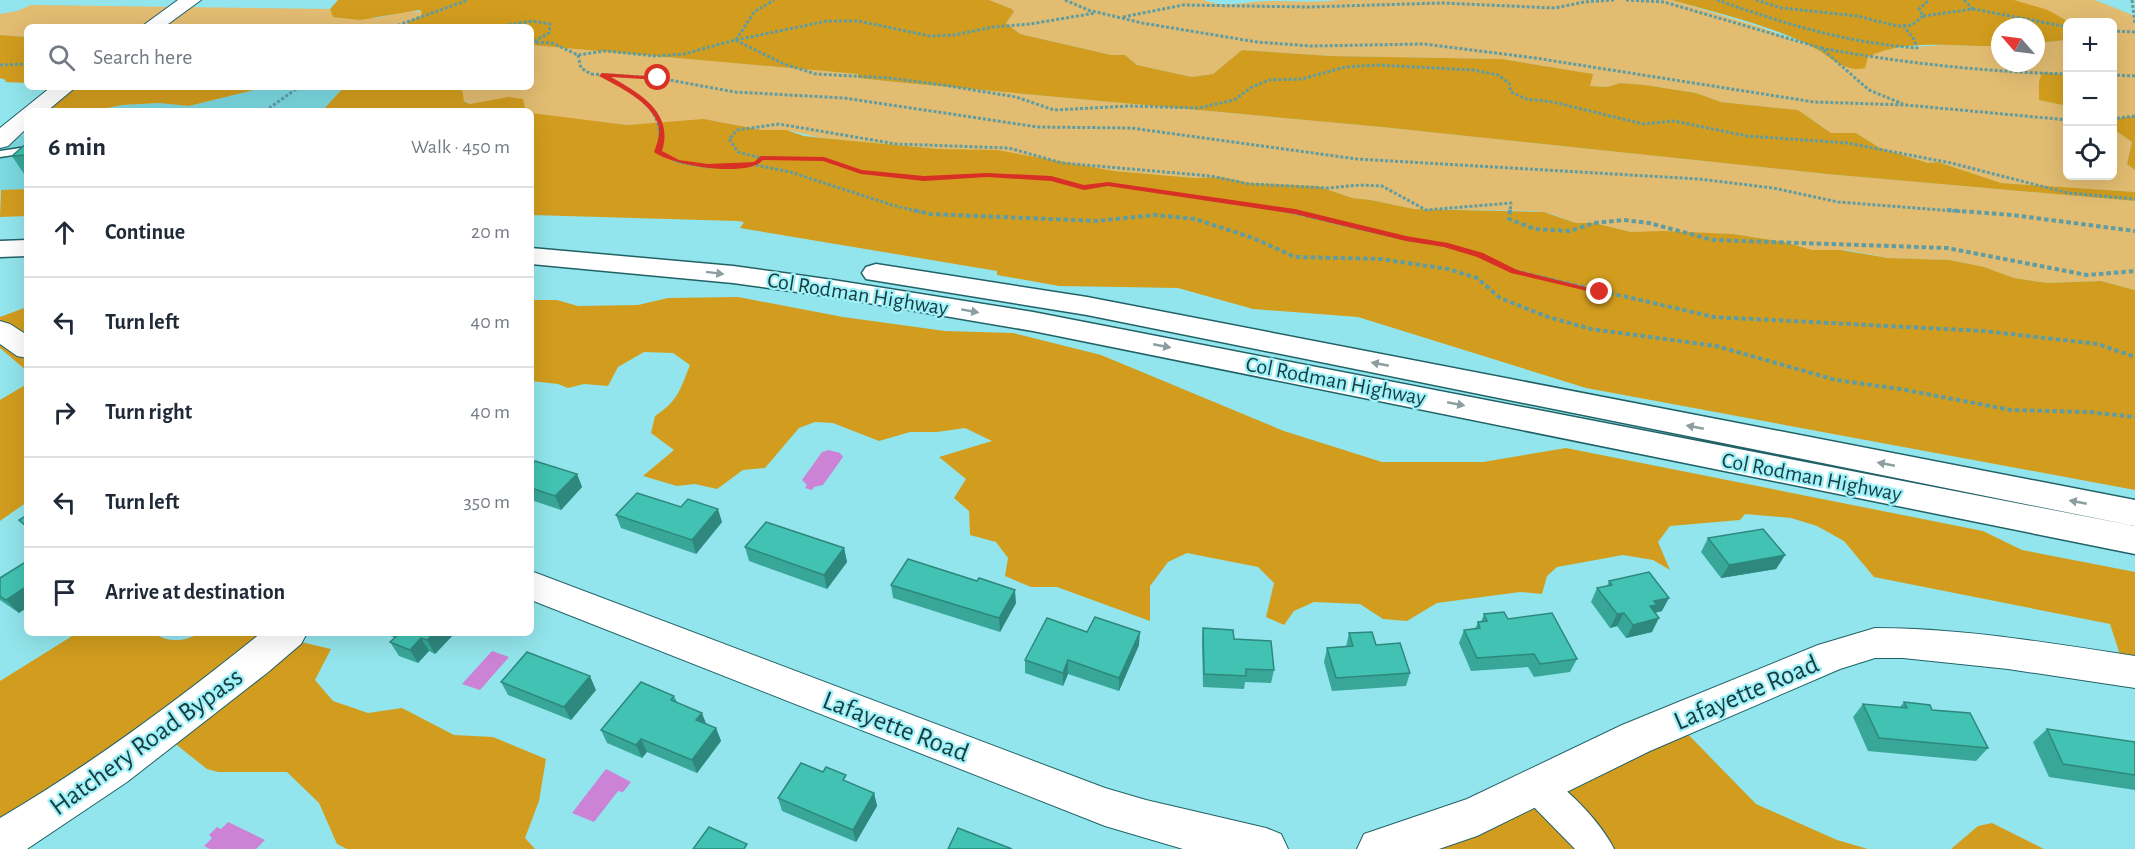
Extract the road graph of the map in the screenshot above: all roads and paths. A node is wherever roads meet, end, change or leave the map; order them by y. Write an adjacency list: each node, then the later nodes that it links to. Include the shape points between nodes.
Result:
1 (191, 0): 19 (street)
2 (468, 0): 20 (path)
3 (774, 0): 27 (path, via 754,12)
4 (1065, 0): 16 (path)
5 (1168, 0): 14 (path)
6 (1614, 0): 14 (path, via 1555,8 1442,3)
7 (1626, 0): 13 (path)
8 (1717, 0): 24 (path, via 1835,37 1917,48)
9 (1756, 0): 24 (path, via 1777,8 1859,16)
10 (1925, 0): 17 (path, via 1919,9)
11 (1964, 0): 15 (path)
12 (2132, 0): 22 (path)
13 (1664, 1): 30 (path)
14 (1163, 7): 18 (path)
15 (1973, 9): 17 (path); 23 (path)
16 (1098, 12): 18 (path); 27 (path, via 930,36 858,21 827,21)
17 (1923, 16): 24 (path, via 1918,23)
18 (1119, 18): 40 (path, via 1276,44 1455,47 1814,102)
19 (155, 24)
20 (401, 24)
21 (514, 24): 28 (path, via 550,24 549,33)
22 (2135, 24)
23 (2063, 26)
24 (1904, 27)
25 (2117, 31): 26 (path)
26 (2135, 32)
27 (735, 40): 31 (path, via 684,54 656,56 604,51); 52 (path, via 784,64 816,74 943,85 1016,97 1054,110 1205,107 1233,100 1269,80 1302,79 1345,67 1377,64 1473,70 1498,75 1509,82 1511,92 1526,99 1617,119 1643,124 1674,121 1747,136 1847,143 1928,158 2068,193)
28 (534, 41)
29 (534, 42): 31 (path, via 552,43)
30 (1821, 48): 34 (path, via 1862,56); 40 (path, via 1869,90)
31 (578, 55): 35 (path, via 581,68)
32 (24, 64): 33 (path)
33 (0, 65)
34 (2063, 74)
35 (602, 75): 51 (path, via 652,110 662,125 658,152 678,162 708,167); 53 (path, via 658,78 735,92 844,98 1038,127 1131,128 1357,159 1699,180 1773,188 1838,202 2012,214)
36 (2117, 75): 37 (path)
37 (2135, 76)
38 (61, 90): 41 (street)
39 (295, 90): 42 (path)
40 (1906, 105): 46 (path)
41 (37, 108)
42 (269, 108)
43 (2135, 116): 44 (path)
44 (2117, 118)
45 (24, 119): 47 (street)
46 (2063, 120)
47 (0, 141)
48 (24, 150): 49 (lane)
49 (0, 154)
50 (761, 158): 51 (path); 58 (path, via 738,152 729,138 737,130 779,124 896,144 1009,148 1062,163 1211,176 1249,184 1382,186 1426,210 1511,203 1509,219 1535,229 1570,231 1624,220 1713,240 1947,248 2087,275); 61 (path, via 824,159 861,172 924,179 987,175 1051,178 1084,188 1108,184 1181,194 1295,212 1406,239 1445,244 1514,272 1714,317 1984,331 2098,344)
51 (756, 165): 62 (path, via 930,214 1085,220 1154,215 1195,219 1295,257 1381,259 1448,269 1477,278 1500,298 1591,329 1716,346 1836,380 2011,410)
52 (2135, 199)
53 (2135, 231)
54 (7, 235): 56 (highway)
55 (534, 237): 63 (highway, Col Rodman Highway, one-way to 55, via 1087,306 742,254)
56 (24, 246)
57 (534, 256): 64 (highway, Col Rodman Highway, one-way to 64, via 782,281 1077,329)
58 (2135, 271)
59 (0, 330): 60 (street)
60 (24, 347)
61 (2135, 357)
62 (2135, 417)
63 (2135, 513)
64 (2135, 540)
65 (534, 586): 70 (street, Lafayette Road, via 1106,807)
66 (284, 636): 69 (street, Hatchery Road Bypass, via 116,769)
67 (2135, 672): 68 (street, Lafayette Road, via 2008,653 1875,643 1831,656 1636,738)
68 (1537, 787): 71 (street, Lafayette Road, via 1477,816); 72 (street)
69 (0, 842)
70 (1266, 849)
71 (1379, 849)
72 (1596, 849)

